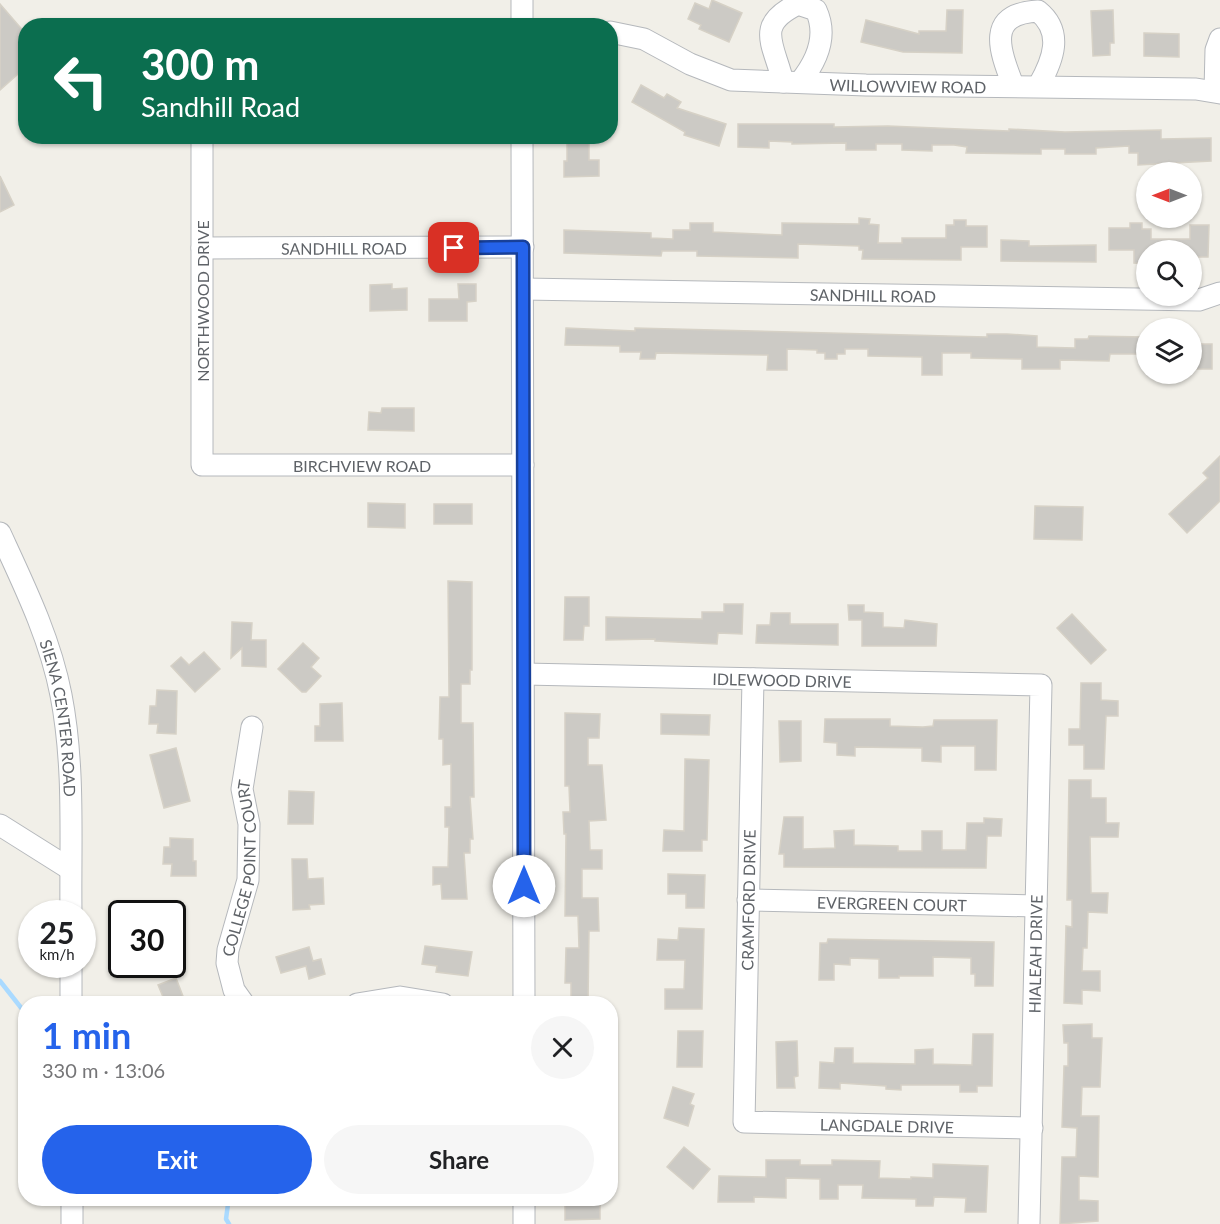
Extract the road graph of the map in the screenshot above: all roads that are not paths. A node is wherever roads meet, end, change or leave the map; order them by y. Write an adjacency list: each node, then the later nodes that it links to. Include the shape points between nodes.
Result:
1 (522, 0): 2 (street)
2 (522, 18)
3 (618, 34): 5 (street, WILLOWVIEW ROAD, via 644,39 690,64 731,80)
4 (1220, 39): 7 (street, WILLOWVIEW ROAD, via 1216,50)
5 (1013, 85): 6 (street, WILLOWVIEW ROAD); 6 (street, via 999,41 1003,26 1010,16 1038,11 1050,20 1054,34 1048,68)
6 (1039, 85): 7 (street, WILLOWVIEW ROAD)
7 (1217, 92)
8 (201, 144): 11 (street, NORTHWOOD DRIVE)
9 (522, 144): 10 (street)
10 (523, 247): 11 (street, SANDHILL ROAD); 12 (street)
11 (202, 248): 14 (street, NORTHWOOD DRIVE)
12 (523, 289): 13 (street, SANDHILL ROAD, via 1199,300); 15 (street)
13 (1220, 293)
14 (202, 465): 15 (street, BIRCHVIEW ROAD)
15 (523, 465): 17 (street)
16 (0, 533): 22 (street, SIENA CENTER ROAD, via 35,608 61,694 71,776)
17 (524, 674): 18 (street, IDLEWOOD DRIVE); 29 (street)
18 (753, 678): 19 (street, IDLEWOOD DRIVE); 24 (street, CRAMFORD DRIVE)
19 (1041, 684): 25 (street, HIALEAH DRIVE)
20 (252, 727): 28 (street, COLLEGE POINT COURT, via 242,789 249,824 248,880 226,963)
21 (0, 825): 22 (street)
22 (70, 869): 23 (street, SIENA CENTER ROAD)
23 (71, 900)
24 (748, 900): 25 (street, EVERGREEN COURT); 30 (street, CRAMFORD DRIVE)
25 (1036, 906): 31 (street, HIALEAH DRIVE)
26 (71, 978): 27 (street)
27 (71, 996)
28 (238, 996)
29 (524, 996)
30 (744, 1122): 31 (street, LANGDALE DRIVE)
31 (1032, 1128): 36 (street, HIALEAH DRIVE)
32 (72, 1206): 34 (street)
33 (524, 1206): 35 (street)
34 (72, 1224)
35 (524, 1224)
36 (1029, 1224)

